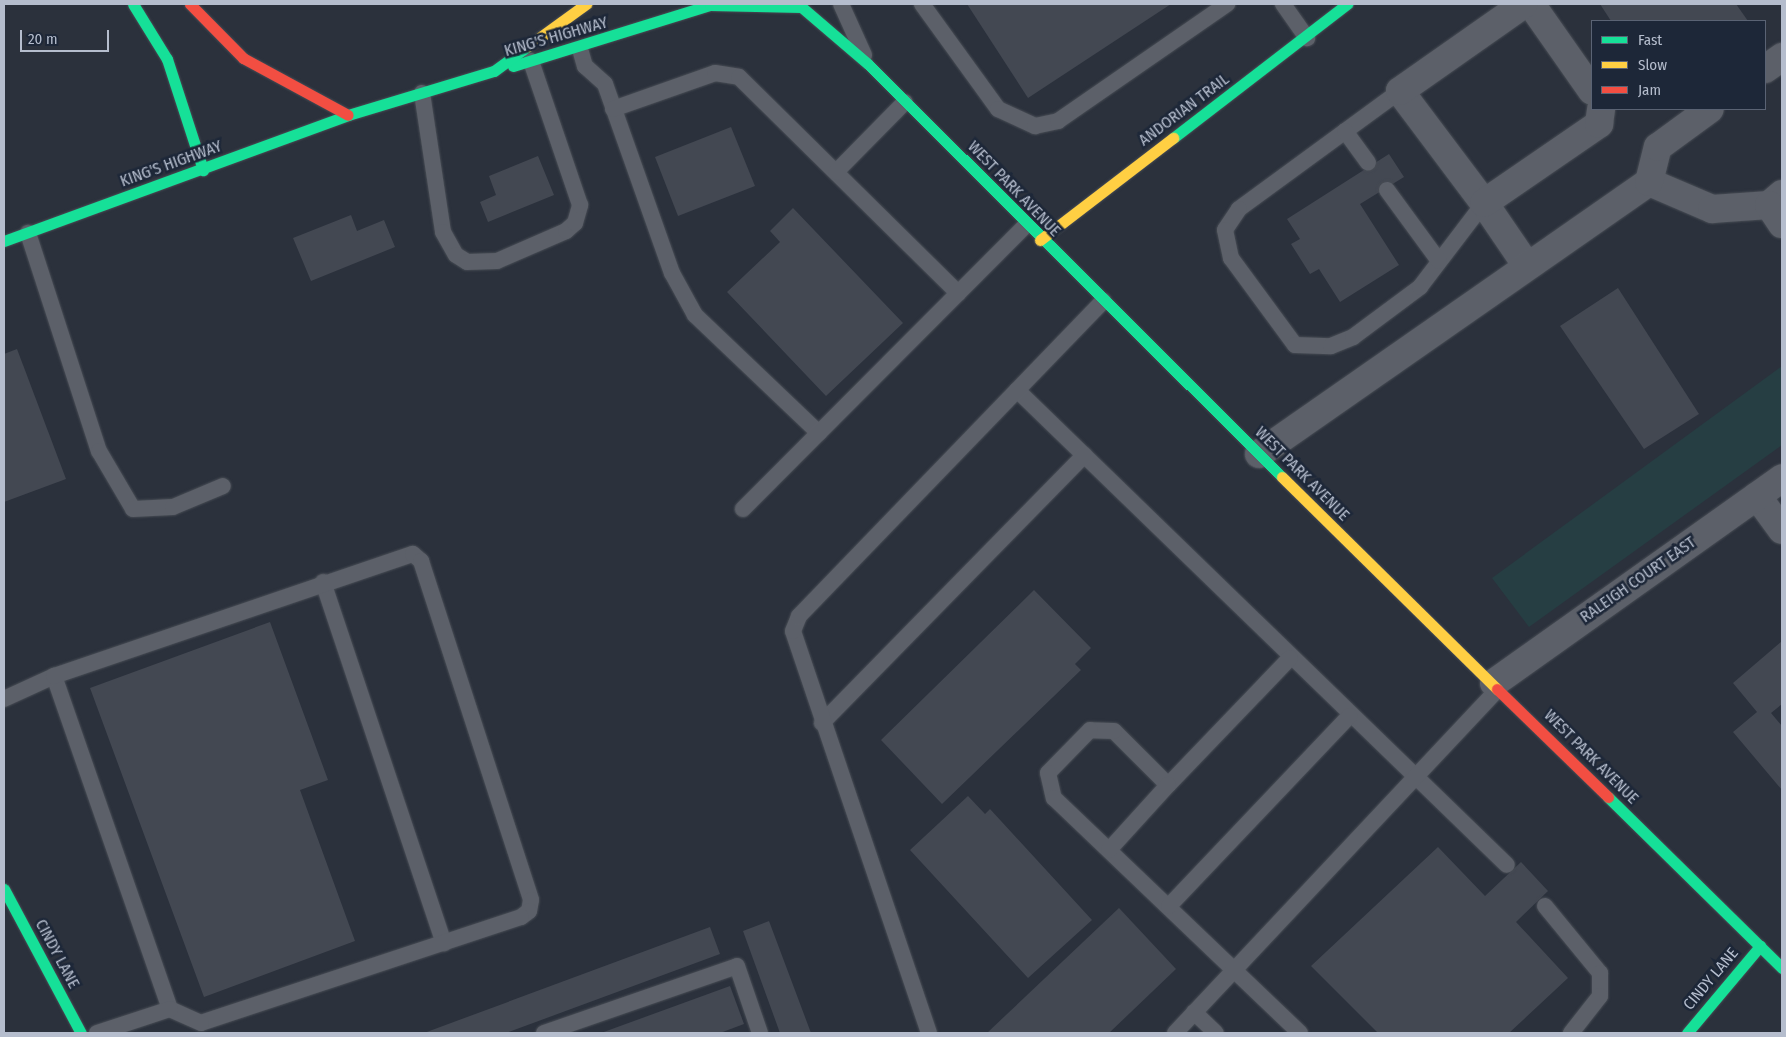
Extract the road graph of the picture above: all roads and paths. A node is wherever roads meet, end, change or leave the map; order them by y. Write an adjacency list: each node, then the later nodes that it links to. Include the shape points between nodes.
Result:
1 (133, 4): 29 (street, via 167,59)
2 (190, 4): 26 (street, via 210,28 243,58)
3 (586, 4): 18 (street)
4 (841, 4): 16 (lane)
5 (922, 4): 6 (lane, via 998,109 1035,126 1058,122)
6 (1227, 4)
7 (1283, 4): 12 (lane)
8 (1347, 4): 12 (street, ANDORIAN TRAIL)
9 (1524, 4): 19 (street)
10 (1531, 4): 20 (street)
11 (799, 5): 13 (street, KING'S HIGHWAY, via 710,5); 16 (street, WEST PARK AVENUE)
12 (1306, 38): 37 (street, ANDORIAN TRAIL)
13 (580, 49): 15 (street, KING'S HIGHWAY); 23 (lane, via 585,66 605,84)
14 (1782, 57): 17 (street)
15 (531, 62): 18 (street, KING'S HIGHWAY); 21 (lane, via 580,204 575,223 566,231 497,261 467,262 456,255 442,232)
16 (868, 64): 22 (street, WEST PARK AVENUE)
17 (1766, 68)
18 (494, 70): 21 (street, KING'S HIGHWAY)
19 (1400, 90): 27 (lane); 33 (street)
20 (1591, 90)
21 (422, 93): 26 (street, KING'S HIGHWAY)
22 (905, 102): 30 (lane); 35 (street, WEST PARK AVENUE)
23 (613, 109): 30 (lane, via 715,73 739,77); 44 (lane, via 672,274 695,315)
24 (1601, 110): 33 (street, via 1599,124)
25 (1709, 110): 31 (street, via 1658,147)
26 (348, 115): 29 (street, KING'S HIGHWAY)
27 (1345, 131): 28 (lane); 39 (lane, via 1239,209 1226,230 1232,258 1295,345 1331,346 1352,337 1420,288)
28 (1368, 163)
29 (203, 170): 36 (street, KING'S HIGHWAY)
30 (836, 172): 41 (lane)
31 (1649, 182): 34 (street, via 1712,209); 40 (street)
32 (1386, 190): 39 (lane)
33 (1484, 203): 39 (lane); 40 (street)
34 (1778, 207)
35 (1026, 225): 37 (street, WEST PARK AVENUE); 41 (lane)
36 (28, 233): 38 (street, KING'S HIGHWAY); 48 (lane, via 100,451 134,509 173,507)
37 (1040, 240): 42 (street, WEST PARK AVENUE)
38 (4, 241)
39 (1439, 260)
40 (1527, 266): 45 (street)
41 (958, 293): 44 (lane)
42 (1103, 301): 43 (lane); 45 (street, WEST PARK AVENUE)
43 (1017, 390): 46 (lane); 58 (lane, via 800,616 793,631)
44 (819, 433): 50 (lane)
45 (1259, 454): 55 (street, WEST PARK AVENUE)
46 (1084, 455): 53 (lane); 58 (lane)
47 (1782, 478): 49 (street, RALEIGH COURT EAST)
48 (223, 486)
49 (1757, 496): 51 (street); 55 (street, RALEIGH COURT EAST)
50 (743, 509)
51 (1782, 530)
52 (323, 582): 54 (lane); 66 (lane); 66 (lane, via 402,555 413,554 421,561 531,900 530,911 521,917)
53 (1290, 658): 57 (lane); 60 (lane)
54 (54, 676): 56 (lane); 70 (lane)
55 (1497, 686): 59 (lane); 67 (street, WEST PARK AVENUE)
56 (4, 699)
57 (1349, 716): 59 (lane); 64 (lane)
58 (822, 723): 76 (lane)
59 (1413, 778): 62 (lane); 68 (lane)
60 (1168, 785): 61 (lane); 61 (lane, via 1114,731 1090,730 1048,773 1054,798)
61 (1109, 850): 64 (lane)
62 (1507, 865)
63 (4, 889): 72 (street, CINDY LANE)
64 (1169, 906): 68 (lane)
65 (1545, 906): 80 (lane, via 1600,973 1600,996)
66 (444, 943): 70 (lane, via 201,1022)
67 (1760, 946): 69 (street, WEST PARK AVENUE); 81 (street, CINDY LANE)
68 (1232, 968): 71 (lane); 79 (lane)
69 (1782, 968)
70 (170, 1010): 73 (lane)
71 (1194, 1012): 77 (lane); 78 (lane)
72 (81, 1033)
73 (97, 1033)
74 (544, 1033): 75 (lane, via 737,966)
75 (760, 1033)
76 (929, 1033)
77 (1175, 1033)
78 (1216, 1033)
79 (1300, 1033)
80 (1571, 1033)
81 (1687, 1033)

